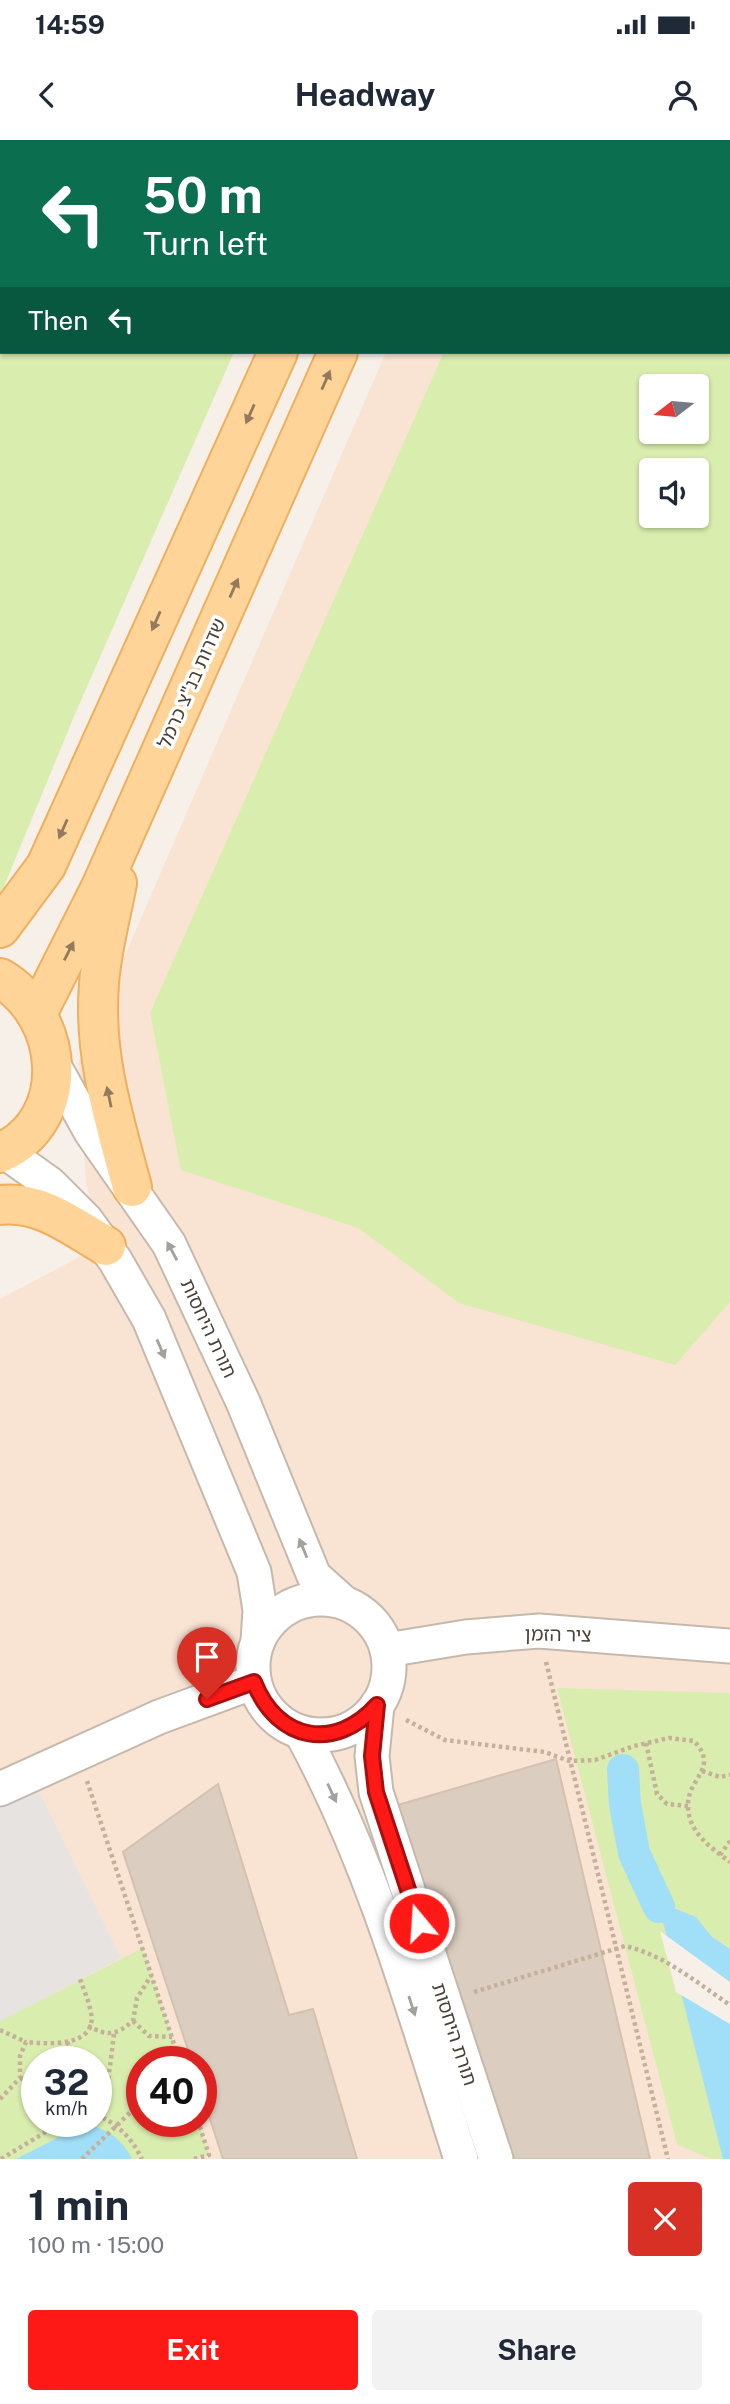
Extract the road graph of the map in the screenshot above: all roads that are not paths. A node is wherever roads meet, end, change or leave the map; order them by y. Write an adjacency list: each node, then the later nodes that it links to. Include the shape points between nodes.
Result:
1 (277, 354): 4 (main road, one-way to 4, via 46,866)
2 (337, 354): 3 (main road, שדרות בנ"צ כרמל, one-way to 2)
3 (127, 828): 6 (main road, שדרות בנ"צ כרמל, one-way to 3); 9 (main road, one-way to 3, via 108,1098 98,1038 99,983)
4 (0, 928)
5 (0, 978): 6 (main road, via 17,988)
6 (38, 1012): 7 (main road, via 49,1037)
7 (53, 1064): 8 (main road, via 50,1090 40,1114 25,1135); 9 (street, תורת היחסות, via 91,1132)
8 (2, 1152): 11 (street, via 50,1184)
9 (132, 1186): 12 (street, תורת היחסות, one-way to 9, via 314,1576 203,1312 169,1244)
10 (0, 1205): 11 (main road, via 24,1204 44,1211)
11 (106, 1246): 13 (street, one-way to 13, via 149,1319 254,1572 261,1610)
12 (343, 1602): 13 (street, via 323,1598 283,1609); 15 (street, via 361,1611 377,1628)
13 (258, 1641): 16 (street)
14 (730, 1646): 15 (street, ציר הזמן, via 539,1631)
15 (387, 1650): 17 (street, via 386,1688)
16 (254, 1682): 18 (street, via 271,1713); 19 (street, via 159,1717)
17 (377, 1705): 18 (street, via 363,1721 344,1731 323,1735); 21 (street, תורת היחסות, via 372,1756 376,1792)
18 (301, 1732): 20 (street, תורת היחסות, one-way to 20, via 336,1799 384,1921)
19 (0, 1789)
20 (461, 2159)
21 (496, 2159)

